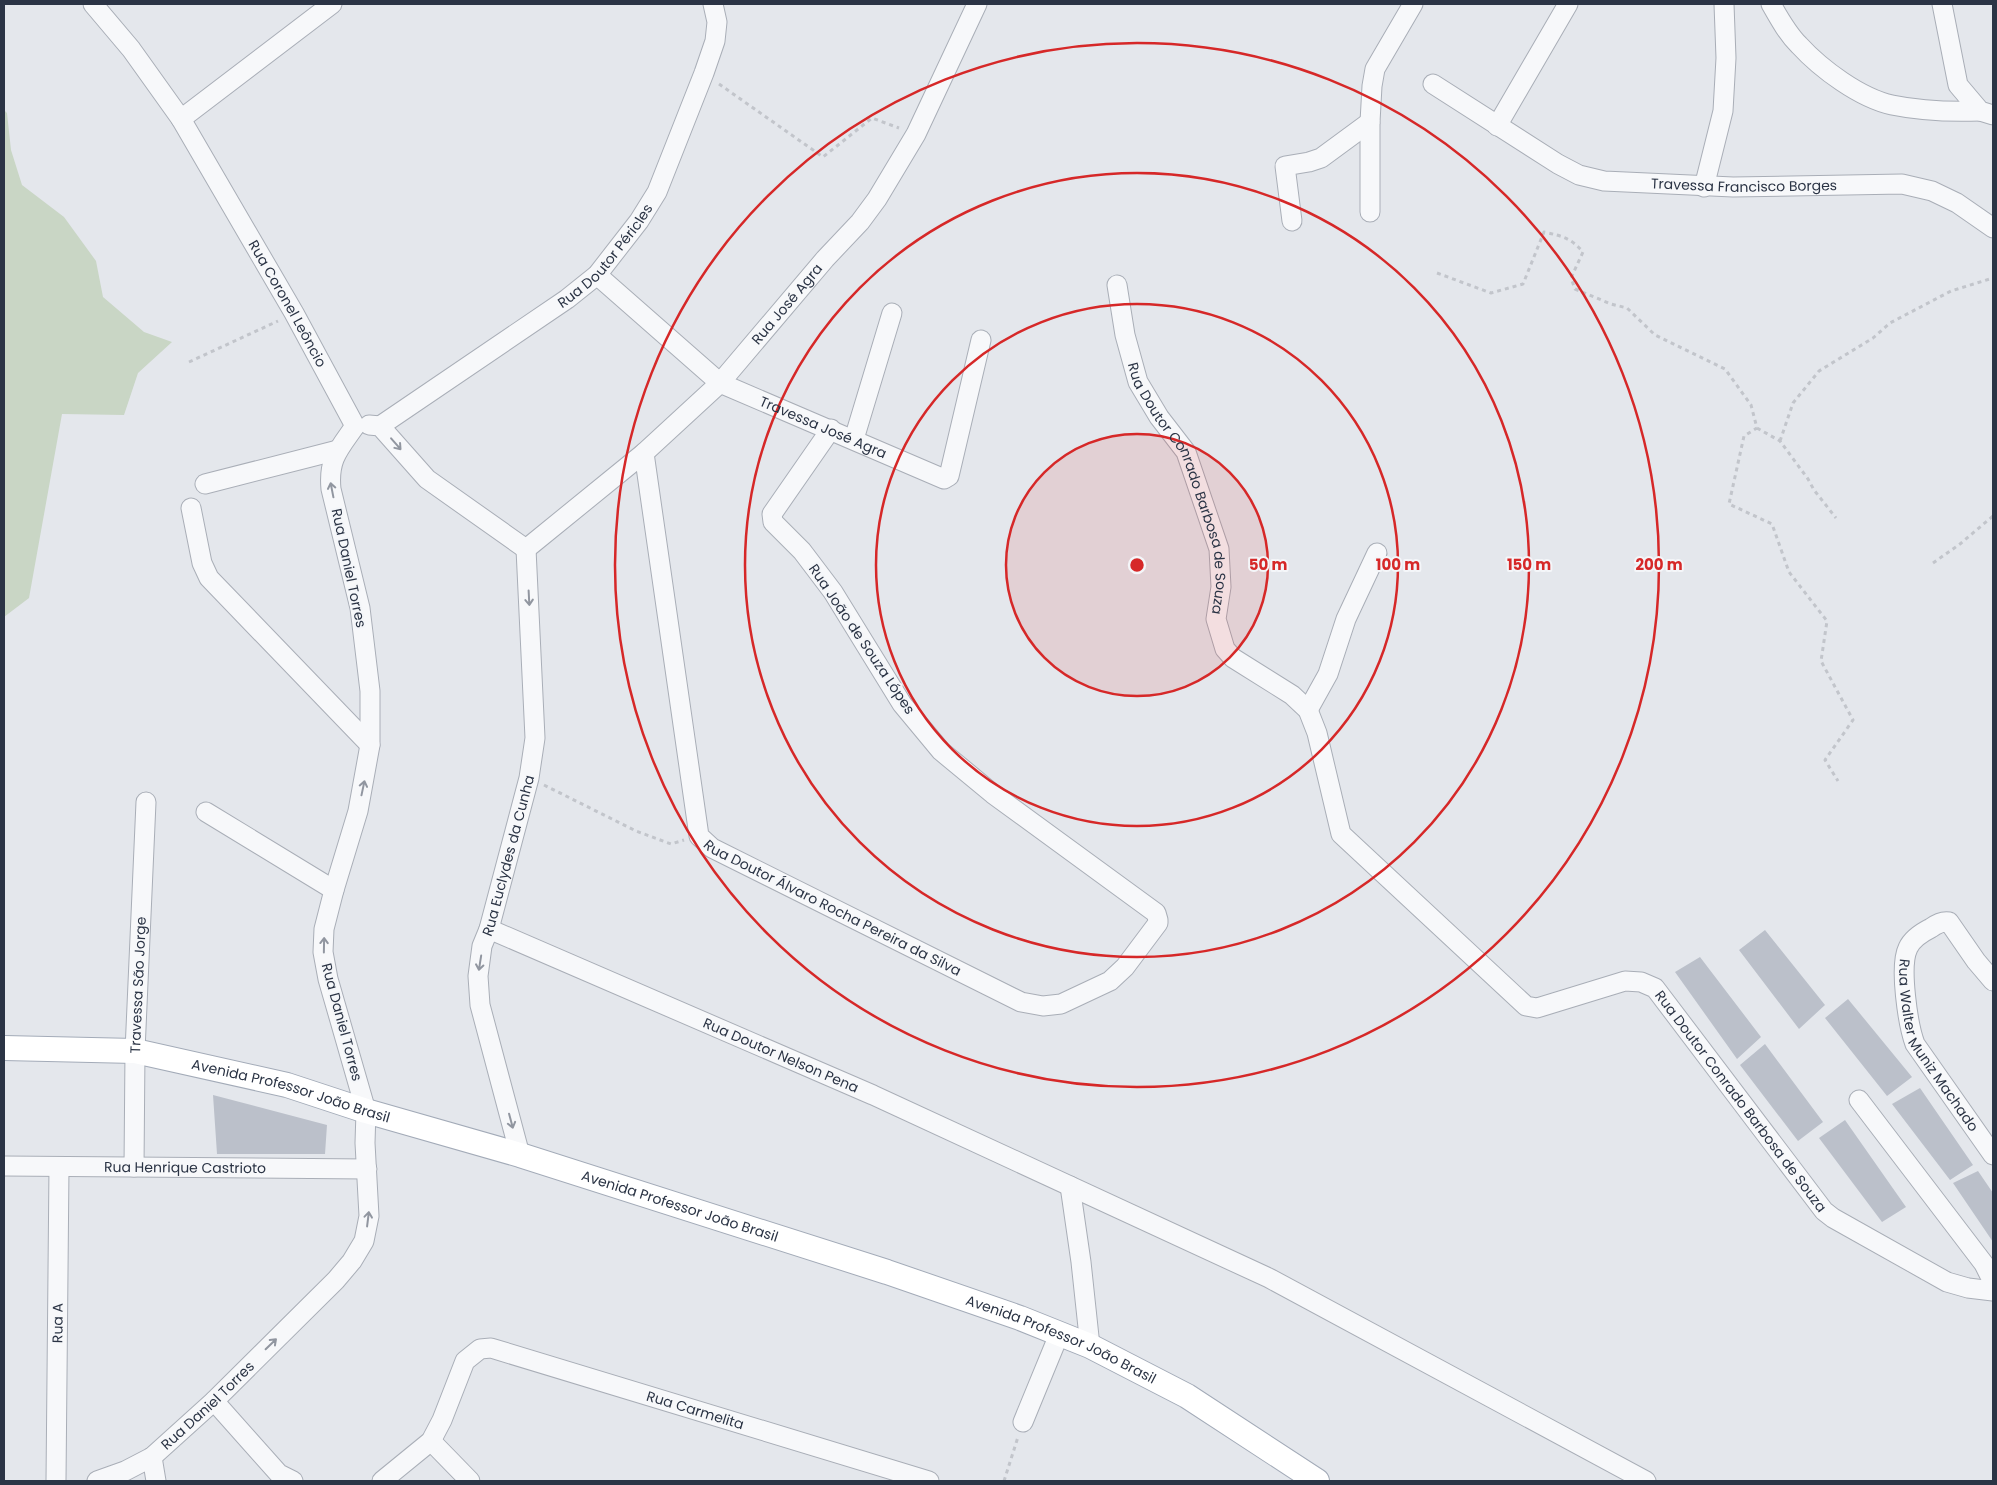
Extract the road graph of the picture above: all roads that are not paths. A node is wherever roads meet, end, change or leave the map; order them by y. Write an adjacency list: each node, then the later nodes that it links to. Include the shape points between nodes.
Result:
1 (93, 4): 12 (street, Rua Coronel Leôncio, via 131,49)
2 (332, 4): 12 (street)
3 (713, 4): 19 (street, Rua Doutor Péricles, via 717,22 715,41 657,192)
4 (977, 4): 23 (street, Rua José Agra, via 916,134 877,199)
5 (1413, 4): 13 (street, via 1375,70)
6 (1568, 4): 14 (street)
7 (1724, 4): 15 (street, via 1726,58 1723,110)
8 (1771, 4): 11 (street, via 1799,46 1838,79 1863,93 1890,104 1915,109)
9 (1942, 4): 11 (street, via 1958,85)
10 (1433, 84): 14 (street, Travessa Francisco Borges)
11 (1987, 113)
12 (181, 119): 24 (street, Rua Coronel Leôncio, via 294,313)
13 (1370, 122): 16 (street); 17 (street, via 1321,158 1286,164)
14 (1497, 126): 15 (street, Travessa Francisco Borges, via 1579,175 1604,181)
15 (1704, 187): 18 (street, Travessa Francisco Borges, via 1902,184 1932,191 1957,203)
16 (1370, 212)
17 (1292, 220)
18 (1993, 228)
19 (597, 275): 23 (street, Travessa José Agra); 25 (street, Rua Doutor Péricles, via 567,299)
20 (1117, 285): 34 (street, Rua Doutor Conrado Barbosa de Souza, via 1125,335 1138,382 1186,452 1219,549 1222,587 1216,619 1225,649 1233,658 1292,695)
21 (892, 313): 27 (street)
22 (981, 340): 27 (street, Travessa José Agra, via 947,478)
23 (720, 383): 26 (street, Travessa José Agra); 29 (street, Rua José Agra)
24 (355, 426): 25 (street); 28 (street, Rua Daniel Torres)
25 (380, 426): 32 (street, one-way to 32, via 427,479)
26 (831, 429): 27 (street, Travessa José Agra); 39 (street, Rua João de Souza Lópes, via 772,514 772,522 802,551 833,592 902,704 941,751 993,794)
27 (854, 439)
28 (338, 450): 30 (street); 35 (street, Rua Daniel Torres, one-way to 28, via 370,691 360,608 329,474)
29 (644, 453): 32 (street, Rua José Agra); 39 (street, Rua Doutor Álvaro Rocha Pereira da Silva, via 699,836 712,848 1021,1002 1036,1005 1061,1004 1110,981 1125,967 1158,923)
30 (205, 484)
31 (190, 508): 35 (street, via 202,563 209,578)
32 (526, 549): 40 (street, Rua Euclydes da Cunha, one-way to 40, via 535,738 529,778)
33 (1377, 553): 34 (street, via 1346,619 1328,674)
34 (1308, 710): 54 (street, Rua Doutor Conrado Barbosa de Souza, via 1317,733 1341,834 1526,1006 1537,1008 1625,981 1641,982 1655,988 1824,1211 1947,1282)
35 (370, 744): 38 (street, Rua Daniel Torres, one-way to 35, via 358,811)
36 (146, 802): 43 (street, Travessa São Jorge)
37 (206, 812): 38 (street)
38 (334, 890): 45 (street, Rua Daniel Torres, one-way to 38, via 336,1011 323,952 324,930)
39 (1158, 917)
40 (489, 929): 46 (street, Rua Euclydes da Cunha, one-way to 46, via 482,946 478,976 480,1005); 52 (street, Rua Doutor Nelson Pena, via 873,1095)
41 (1993, 981): 47 (street, Rua Walter Muniz Machado, via 1951,923 1946,921 1922,932 1908,948 1904,971 1910,1031 1915,1044)
42 (4, 1048): 43 (main road, Avenida Professor João Brasil)
43 (135, 1051): 45 (main road, Avenida Professor João Brasil, via 287,1084); 50 (street, Travessa São Jorge)
44 (1859, 1100): 53 (street, via 1984,1264)
45 (366, 1111): 46 (main road, Avenida Professor João Brasil); 51 (street, Rua Daniel Torres)
46 (520, 1155): 55 (main road, Avenida Professor João Brasil, via 887,1272)
47 (1993, 1155)
48 (4, 1166): 49 (street, Rua Henrique Castrioto)
49 (59, 1167): 50 (street, Rua Henrique Castrioto); 62 (street, Rua A)
50 (134, 1167): 51 (street, Rua Henrique Castrioto)
51 (367, 1168): 57 (street, Rua Daniel Torres, one-way to 51, via 352,1261 364,1241 369,1216)
52 (1070, 1186): 56 (street); 70 (street, Rua Doutor Nelson Pena, via 1269,1278)
53 (1993, 1282)
54 (1993, 1290)
55 (1060, 1332): 56 (main road, Avenida Professor João Brasil); 58 (street)
56 (1090, 1346): 69 (main road, Avenida Professor João Brasil, via 1187,1396)
57 (214, 1400): 60 (street, Rua Daniel Torres); 65 (street, via 279,1474)
58 (1022, 1422)
59 (431, 1441): 61 (street, Rua Carmelita, via 464,1361 480,1349 491,1348); 66 (street); 67 (street)
60 (152, 1457): 63 (street, Rua Daniel Torres); 64 (street)
61 (879, 1474): 68 (street, Rua Carmelita)
62 (56, 1481)
63 (97, 1481)
64 (156, 1481)
65 (293, 1481)
66 (382, 1481)
67 (470, 1481)
68 (930, 1481)
69 (1317, 1481)
70 (1646, 1481)

